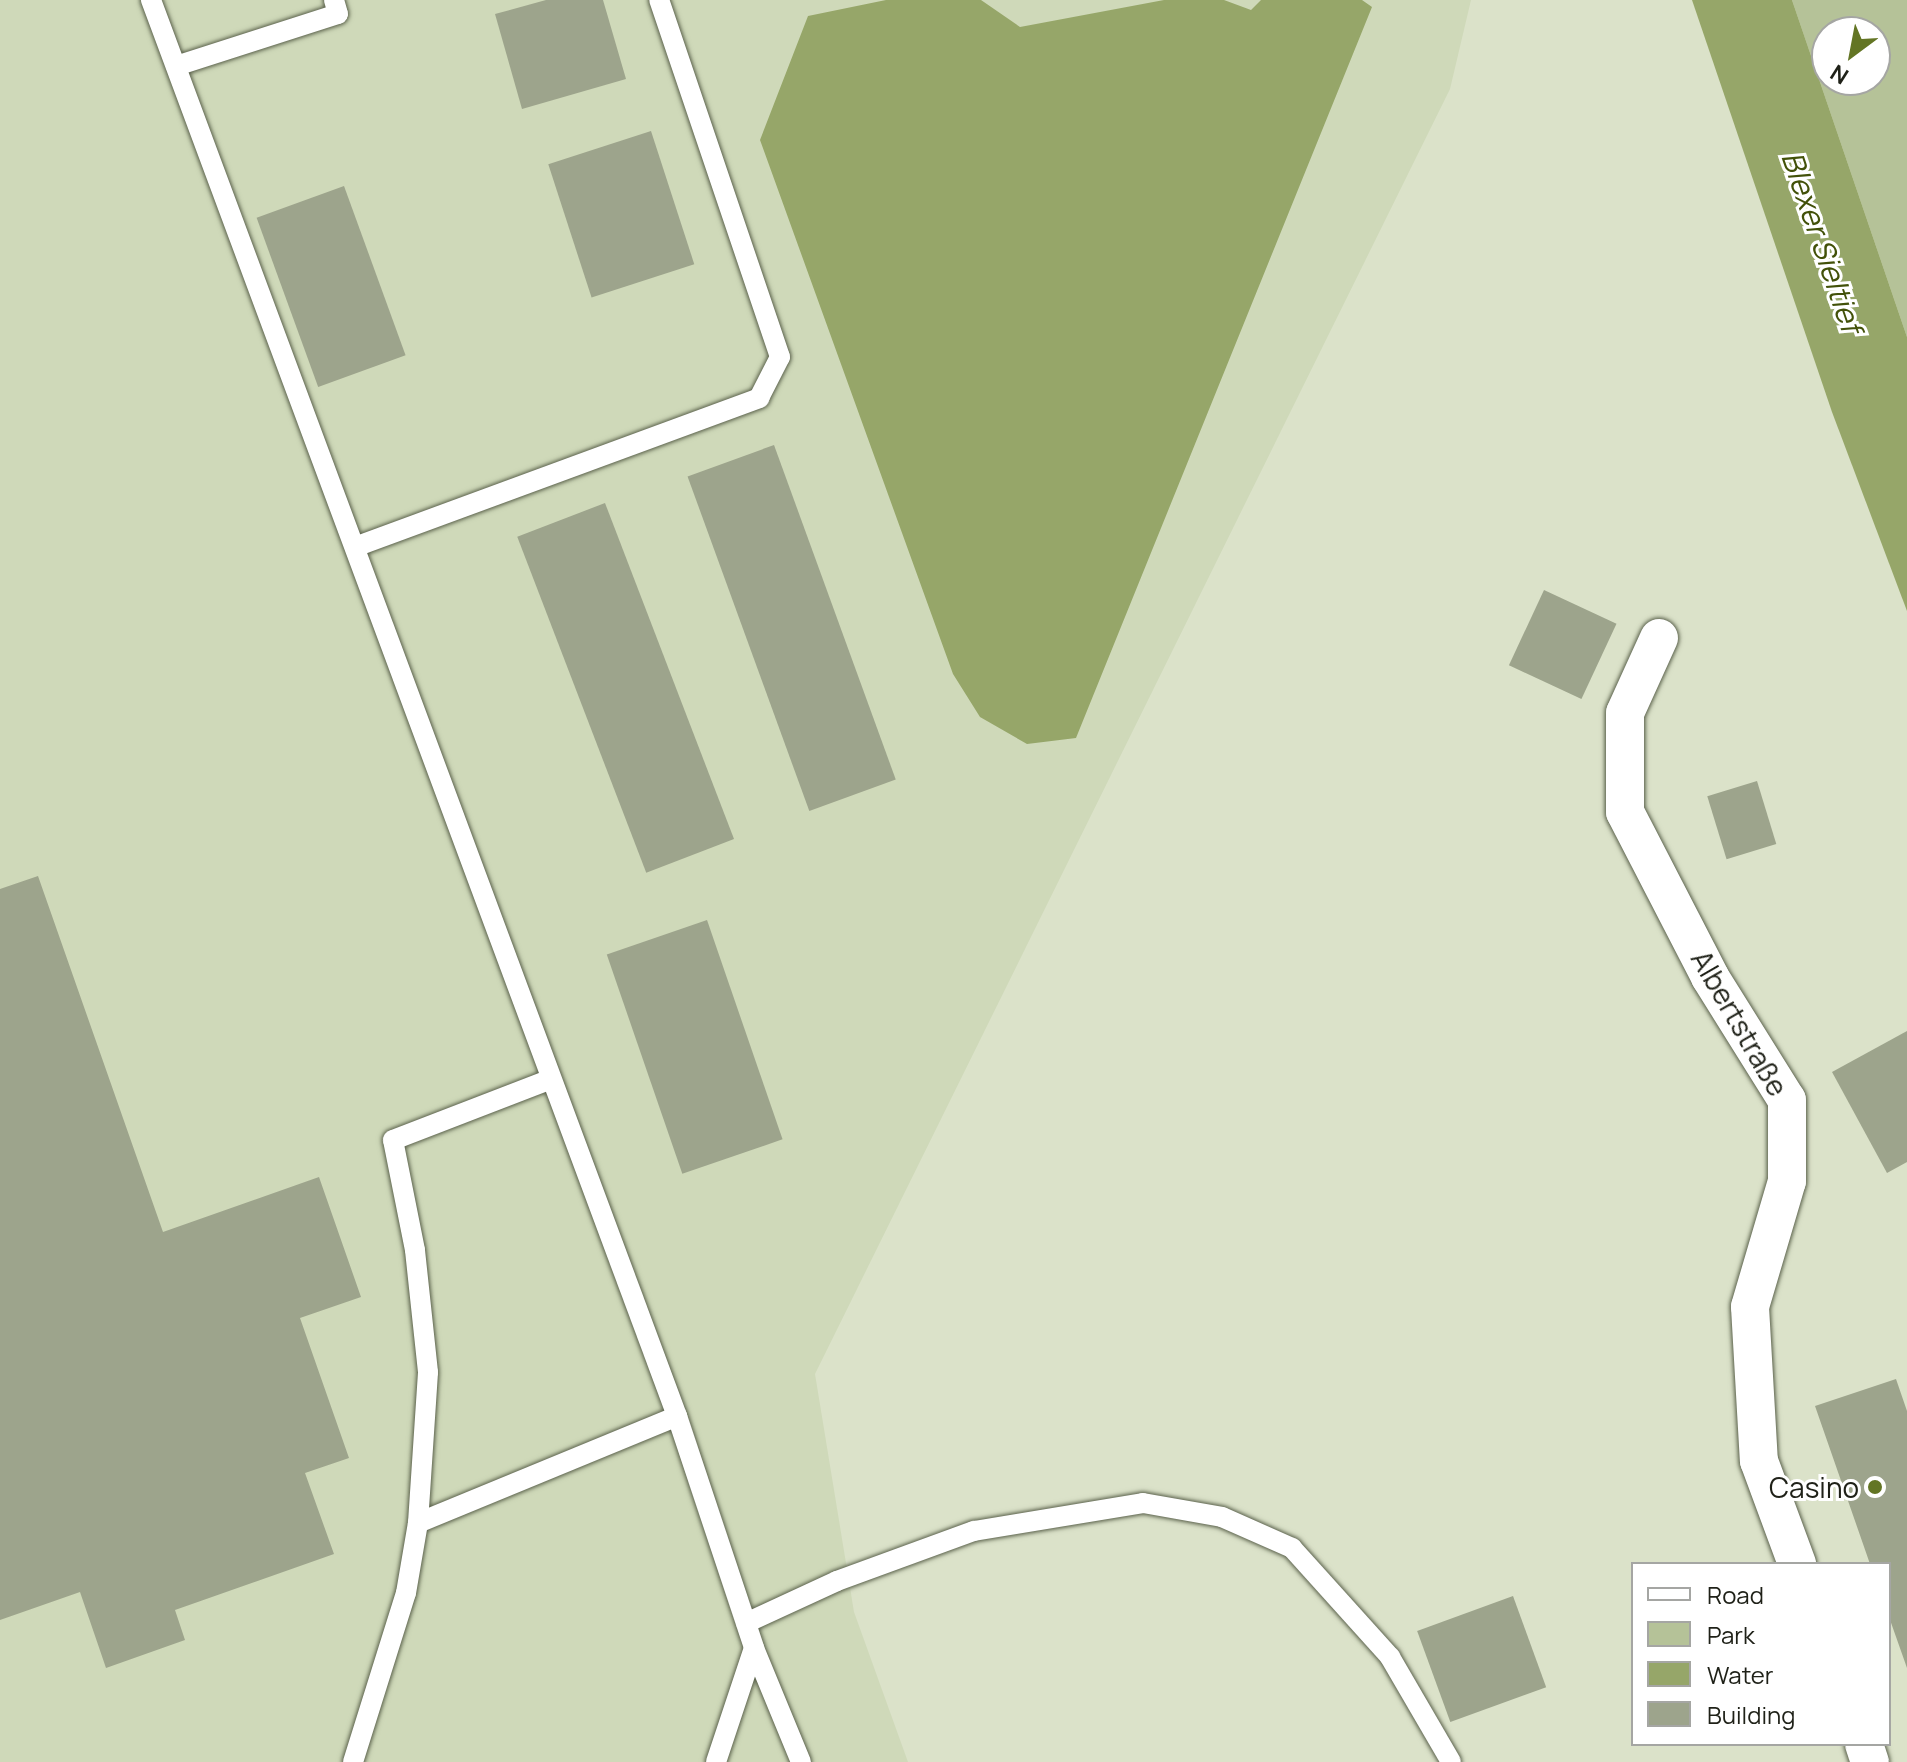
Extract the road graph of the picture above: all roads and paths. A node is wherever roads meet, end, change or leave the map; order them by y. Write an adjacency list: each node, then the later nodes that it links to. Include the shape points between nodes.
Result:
1 (151, 0): 4 (lane)
2 (334, 0): 4 (lane, via 338,14)
3 (659, 0): 5 (lane, via 780,357 759,398)
4 (176, 66): 5 (lane)
5 (355, 547): 7 (lane)
6 (1659, 638): 10 (street, Albertstraße, via 1625,713 1625,812 1710,977 1787,1100 1787,1181 1750,1307 1759,1461)
7 (551, 1079): 8 (lane); 9 (lane, via 393,1140 415,1250 428,1372)
8 (677, 1416): 9 (lane); 11 (lane)
9 (418, 1523): 13 (lane, via 406,1593)
10 (1796, 1562)
11 (746, 1623): 12 (lane); 16 (lane, via 837,1581 974,1531 1143,1503 1222,1517 1292,1548 1390,1657)
12 (754, 1648): 14 (lane); 15 (lane)
13 (353, 1762)
14 (716, 1762)
15 (801, 1762)
16 (1451, 1762)

